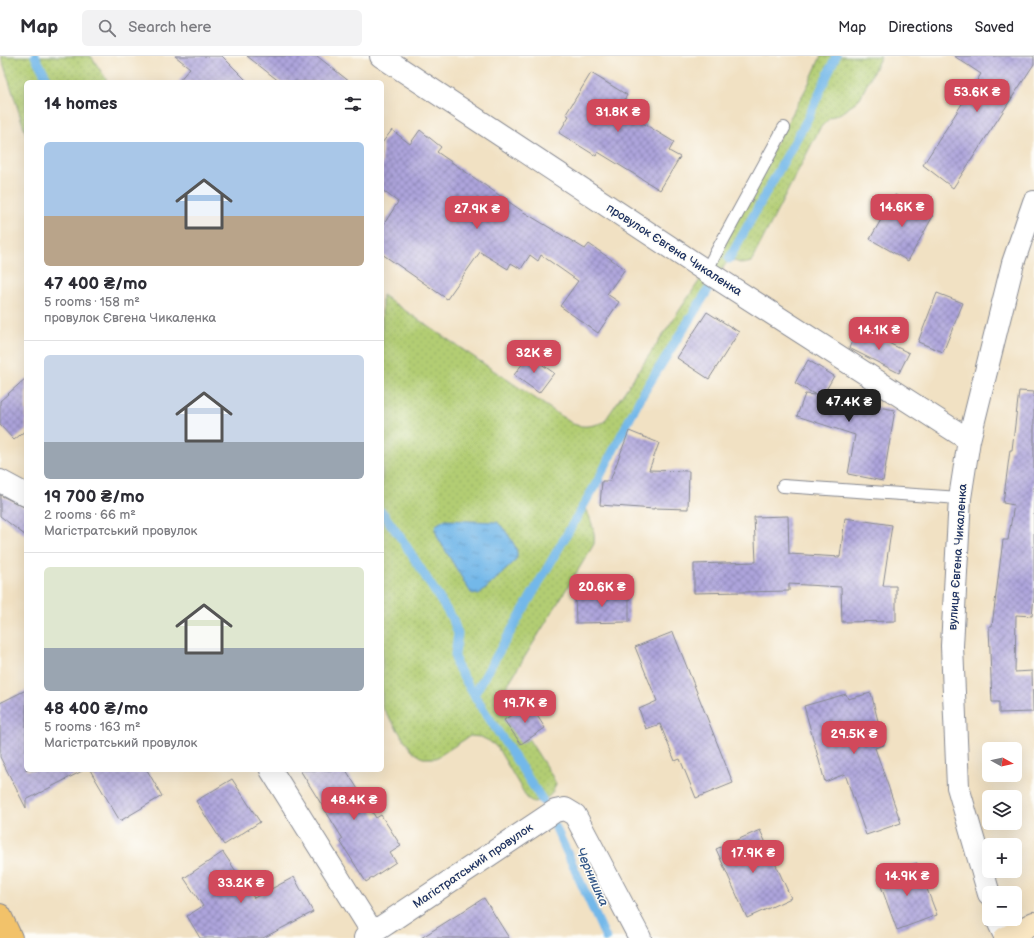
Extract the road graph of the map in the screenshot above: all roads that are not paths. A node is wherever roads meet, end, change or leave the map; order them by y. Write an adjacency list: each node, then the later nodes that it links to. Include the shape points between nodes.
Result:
1 (381, 56): 4 (street, провулок Євгена Чикаленка)
2 (784, 128): 4 (lane)
3 (1034, 202): 5 (street, вулиця Євгена Чикаленка, via 1013,263)
4 (706, 271): 5 (street, провулок Євгена Чикаленка)
5 (969, 440): 9 (street, вулиця Євгена Чикаленка)
6 (0, 481): 8 (street)
7 (783, 486): 9 (lane)
8 (24, 494)
9 (960, 498): 11 (street, вулиця Євгена Чикаленка, via 952,646 958,787)
10 (272, 772): 15 (street, Магістратський провулок)
11 (987, 886)
12 (0, 915): 16 (main road)
13 (1034, 923): 14 (main road)
14 (1004, 933)
15 (369, 935): 17 (street, Магістратський провулок, via 555,811 565,809 575,815)
16 (11, 938)
17 (640, 938)

